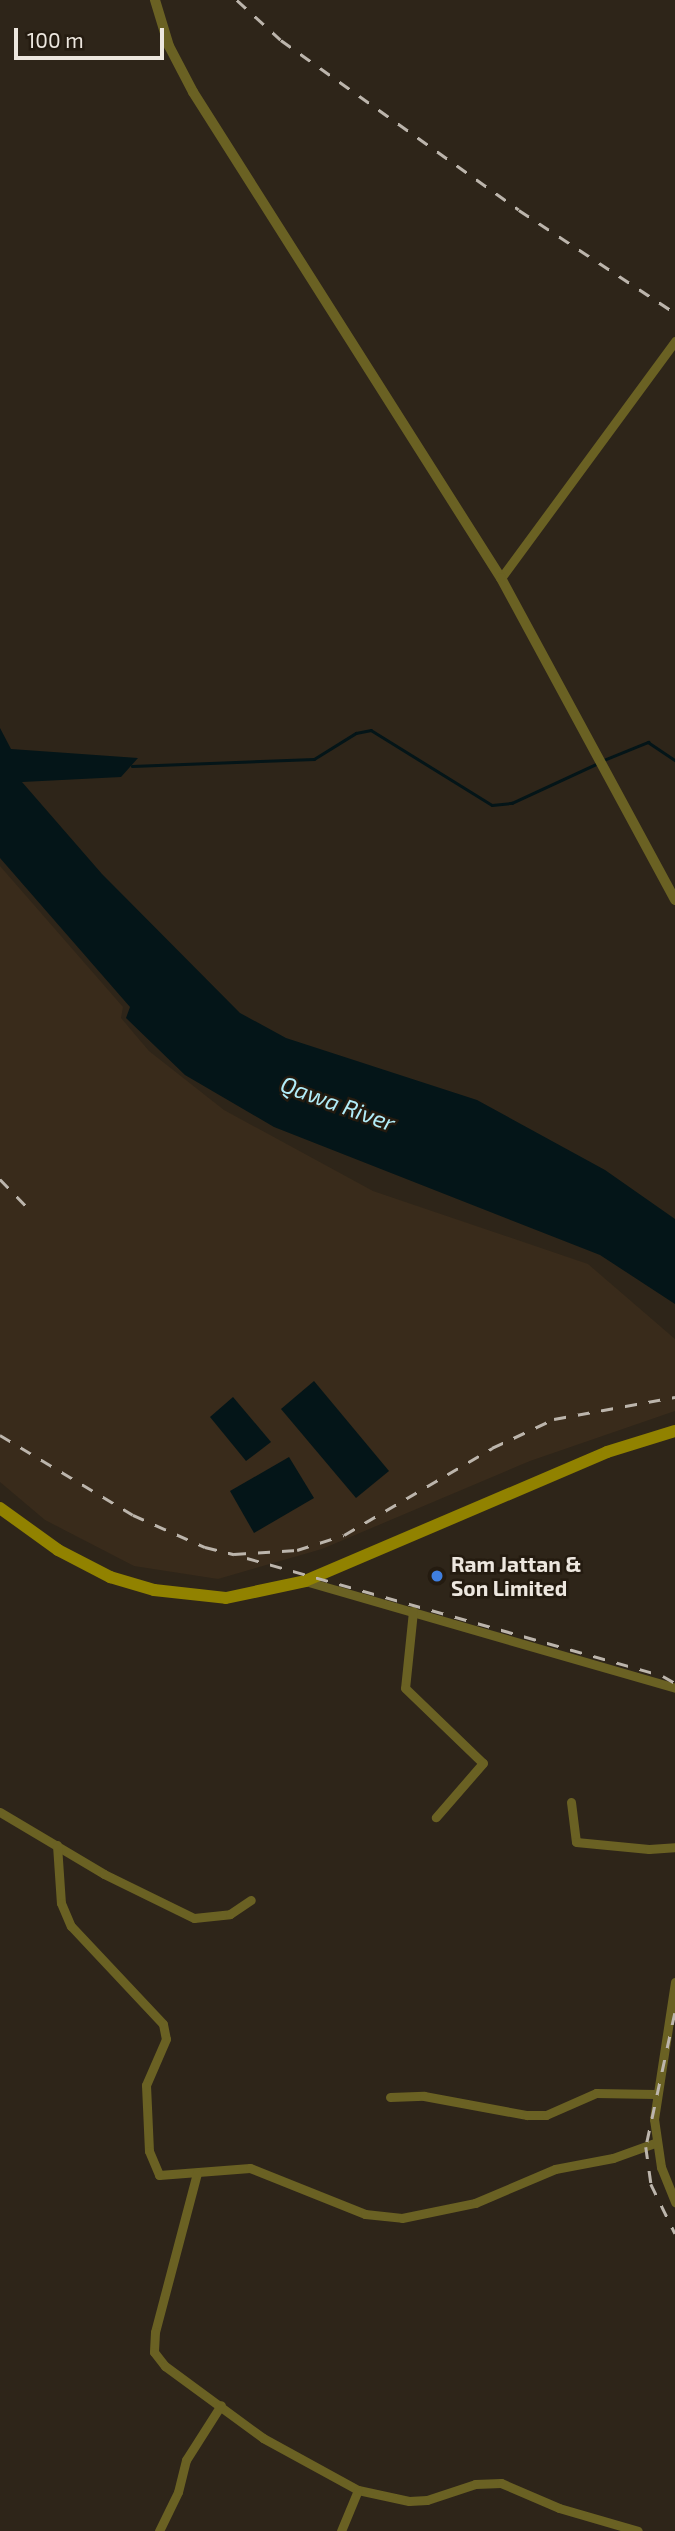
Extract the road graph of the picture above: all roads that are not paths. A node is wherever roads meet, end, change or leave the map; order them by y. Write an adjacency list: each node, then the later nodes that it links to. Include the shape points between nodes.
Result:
1 (155, 0): 3 (street, via 169,46 194,92)
2 (675, 341): 3 (street)
3 (500, 578): 4 (street, via 600,754)
4 (675, 900)
5 (675, 1431): 7 (main road, via 607,1452)
6 (0, 1508): 7 (main road, via 80,1563 153,1590 226,1598)
7 (305, 1581): 8 (street)
8 (413, 1611): 9 (street); 12 (street, via 405,1688 482,1763)
9 (675, 1688)
10 (571, 1802): 14 (street, via 576,1842)
11 (0, 1812): 13 (street)
12 (436, 1817)
13 (57, 1845): 15 (street, via 167,1908 194,1918 230,1914); 20 (street, via 61,1903 71,1926 163,2024 166,2039 146,2085 151,2164 165,2177)
14 (675, 1847)
15 (251, 1900)
16 (675, 1982): 17 (street)
17 (655, 2094): 18 (street, via 596,2093 546,2115 425,2096); 19 (street)
18 (390, 2097)
19 (655, 2144): 20 (street, via 555,2169 475,2203 402,2218 365,2214 259,2170); 21 (street)
20 (197, 2173): 22 (street, via 155,2332 154,2352 165,2366)
21 (675, 2202)
22 (221, 2405): 23 (street, via 263,2438); 24 (street, via 186,2460 178,2491)
23 (358, 2490): 25 (street); 26 (street, via 418,2501 475,2484 501,2483 559,2508)
24 (159, 2531)
25 (341, 2531)
26 (638, 2531)

